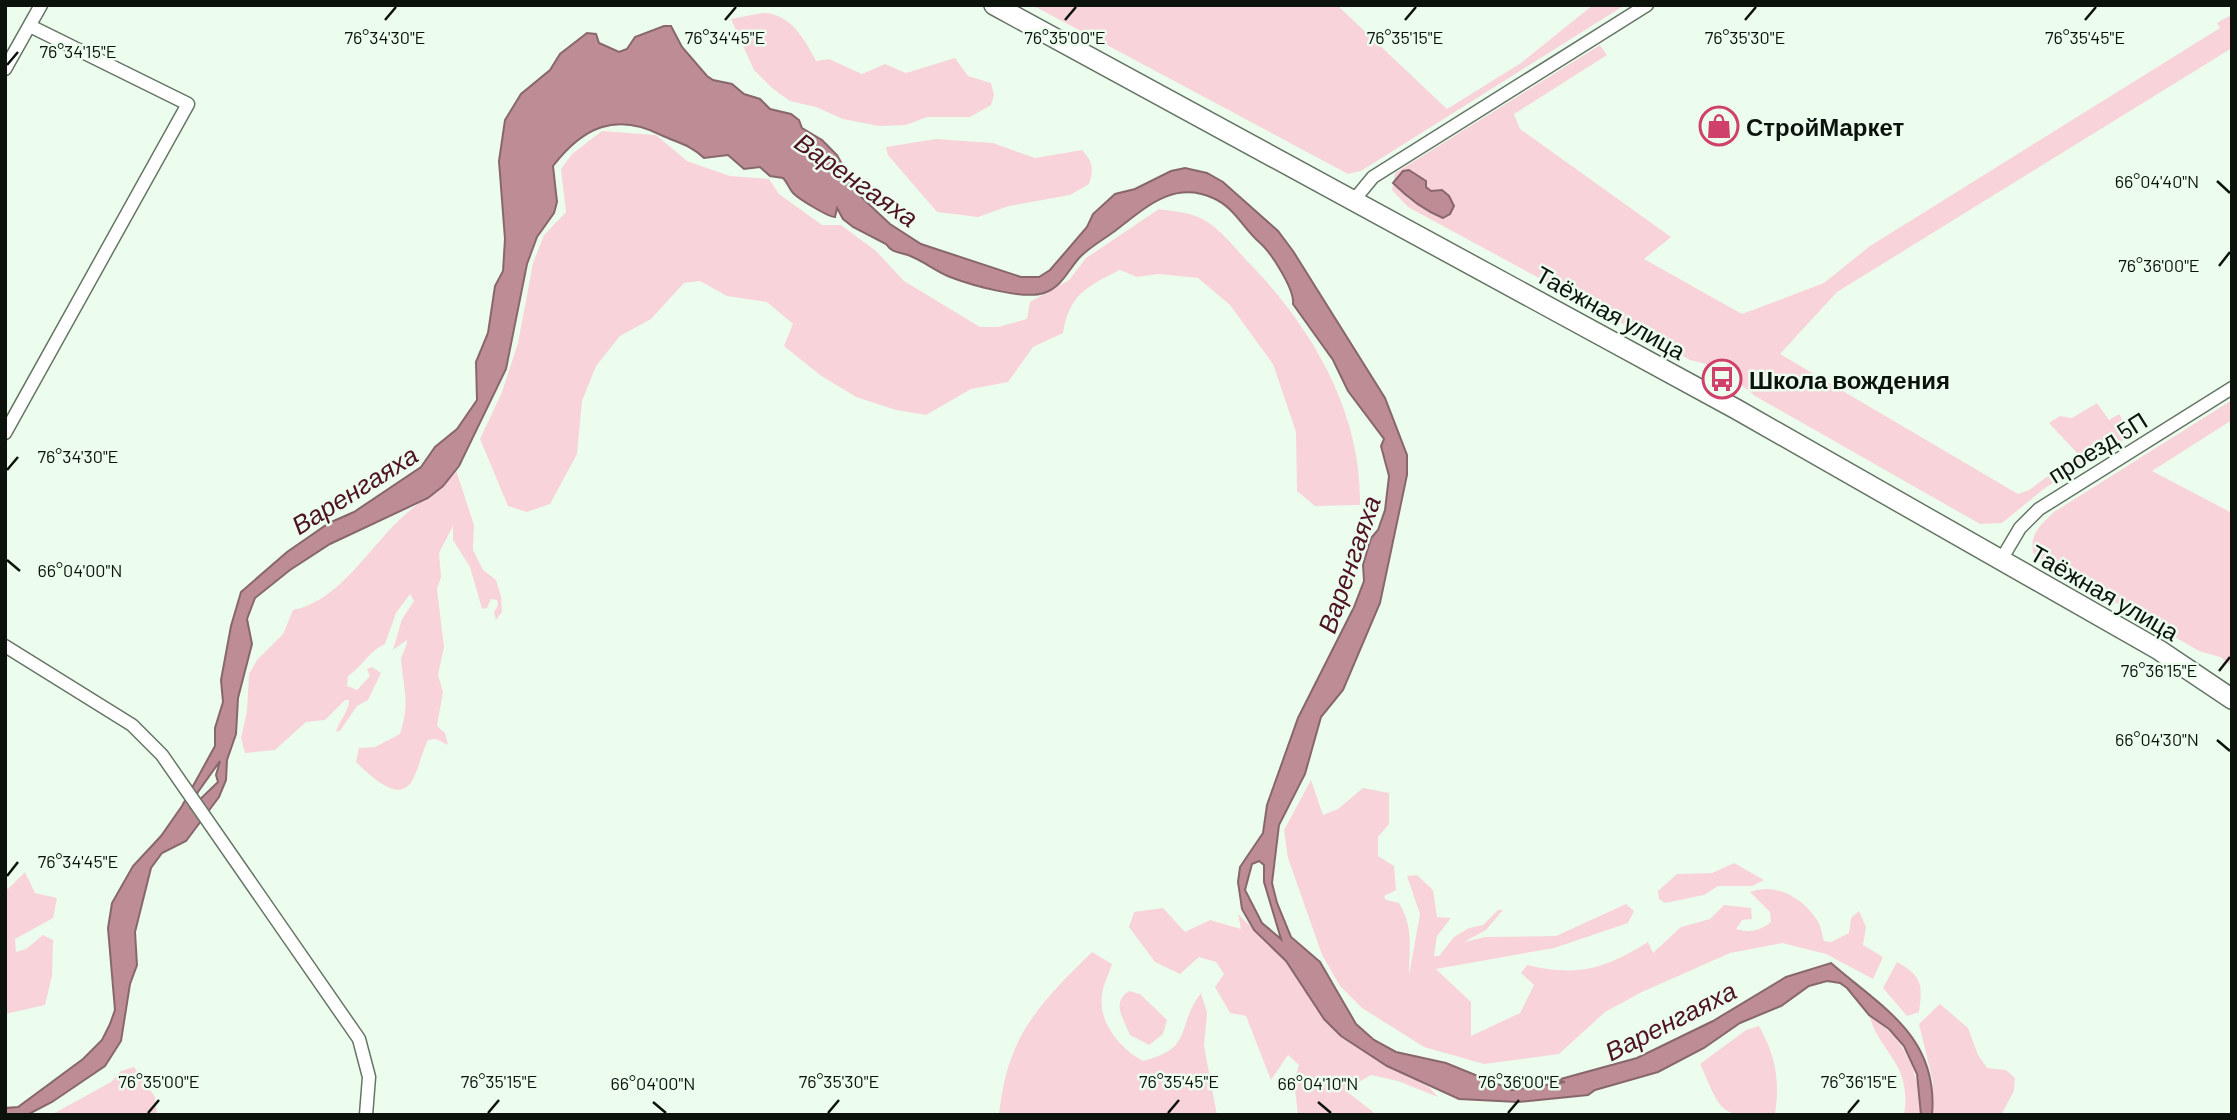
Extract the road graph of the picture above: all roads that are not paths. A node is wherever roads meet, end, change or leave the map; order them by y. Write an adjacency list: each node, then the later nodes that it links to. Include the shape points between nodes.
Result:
1 (41, 5): 4 (street)
2 (993, 5): 6 (highway, Таёжная улица)
3 (1647, 5): 6 (street, via 1373,177)
4 (30, 26): 5 (street); 8 (street, via 188,104)
5 (5, 69)
6 (1354, 200): 9 (highway, Таёжная улица)
7 (2232, 388): 9 (street, проезд 5П, via 2039,509 2020,528)
8 (5, 433)
9 (2001, 560): 11 (highway, Таёжная улица, via 2159,650)
10 (5, 646): 12 (street, via 141,732 180,781 359,1039 369,1077)
11 (2232, 699)
12 (366, 1115)

